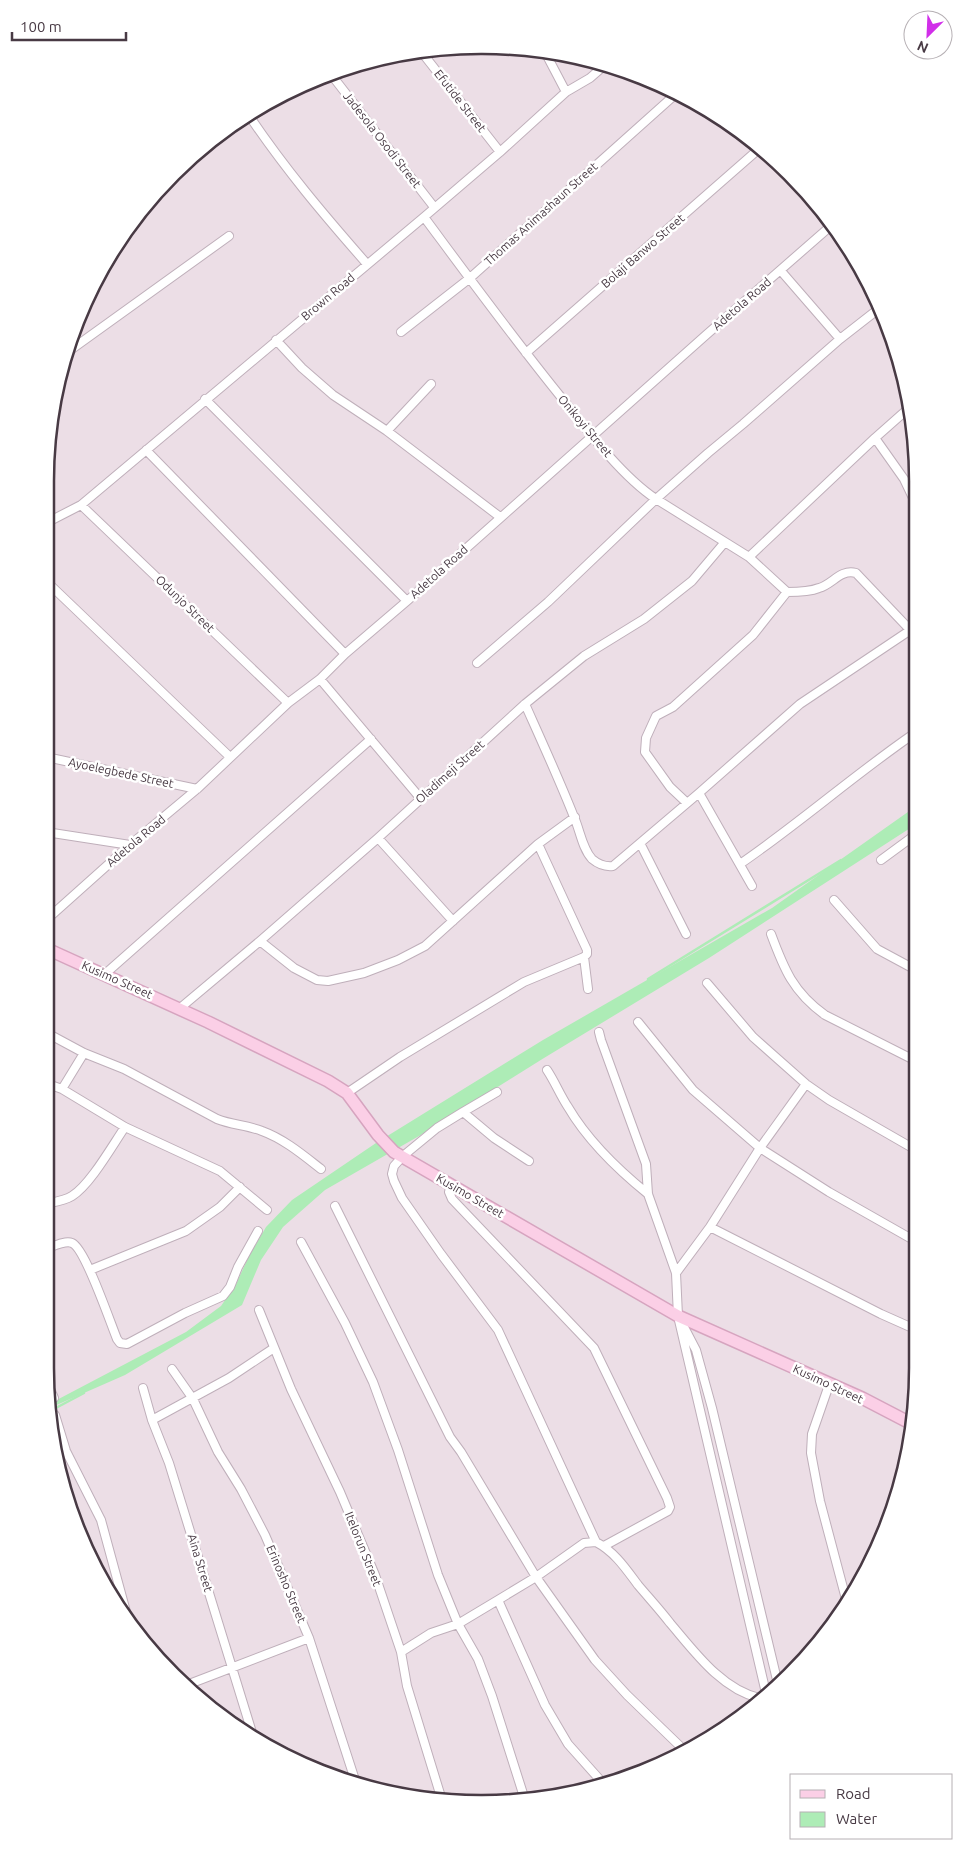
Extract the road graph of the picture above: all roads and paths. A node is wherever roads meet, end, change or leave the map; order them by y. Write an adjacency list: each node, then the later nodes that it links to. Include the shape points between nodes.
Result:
1 (426, 57): 8 (street, Efutide Street)
2 (549, 59): 5 (street)
3 (599, 70): 5 (street, Brown Road)
4 (335, 79): 10 (street, Jadesola Osodi Street)
5 (566, 92): 8 (street, Brown Road)
6 (671, 98): 16 (street, Thomas Animashaun Street)
7 (253, 121): 14 (street, via 308,197)
8 (500, 152): 10 (street, Brown Road)
9 (755, 153): 22 (street, Bolaji Banwo Street)
10 (434, 208): 11 (street, Brown Road)
11 (424, 217): 14 (street, Brown Road); 16 (street, Onikoyi Street)
12 (827, 230): 15 (street, Adetola Road)
13 (229, 236): 21 (street)
14 (367, 264): 20 (street, Brown Road)
15 (781, 271): 19 (street); 27 (street, Adetola Road)
16 (470, 278): 18 (street, Thomas Animashaun Street); 22 (street, Onikoyi Street)
17 (874, 312): 19 (street)
18 (401, 332)
19 (840, 339): 31 (street)
20 (276, 340): 24 (street, Brown Road); 26 (street, via 333,395)
21 (75, 347)
22 (526, 354): 27 (street, Onikoyi Street)
23 (431, 384): 26 (street)
24 (205, 399): 29 (street, Brown Road); 39 (street)
25 (904, 413): 28 (street)
26 (388, 431): 33 (street)
27 (592, 437): 31 (street, Onikoyi Street); 33 (street, Adetola Road)
28 (875, 438): 30 (street); 36 (street)
29 (146, 450): 32 (street, Brown Road); 42 (street)
30 (909, 490)
31 (656, 500): 35 (street, Onikoyi Street); 43 (street, via 548,602)
32 (81, 505): 34 (street, Brown Road); 45 (street, Odunjo Street)
33 (500, 517): 39 (street, Adetola Road)
34 (54, 519)
35 (725, 542): 36 (street, Onikoyi Street); 46 (street, Oladimeji Street, via 692,580 644,619 584,656)
36 (748, 557): 38 (street, Onikoyi Street)
37 (54, 589): 49 (street)
38 (787, 592): 40 (street, via 820,588 848,571 856,574); 54 (street, via 752,635 673,707 656,716 646,738 645,752 670,787)
39 (407, 601): 42 (street, Adetola Road)
40 (909, 627)
41 (909, 634): 52 (street, via 800,704)
42 (345, 654): 44 (street, Adetola Road)
43 (477, 663)
44 (320, 679): 45 (street, Adetola Road); 48 (street)
45 (288, 703): 49 (street, Adetola Road)
46 (525, 704): 53 (street, Oladimeji Street); 55 (street)
47 (909, 737): 63 (street)
48 (371, 740): 53 (street); 74 (street)
49 (230, 757): 51 (street, Adetola Road)
50 (54, 759): 51 (street, Ayoelegbede Street)
51 (197, 789): 61 (street, Adetola Road)
52 (699, 794): 54 (street); 63 (street)
53 (421, 799): 57 (street, Oladimeji Street)
54 (687, 803): 59 (street)
55 (575, 817): 59 (street, via 589,854 606,867 613,866); 60 (street)
56 (54, 833): 61 (street)
57 (378, 838): 67 (street); 70 (street, Oladimeji Street)
58 (909, 839): 62 (street)
59 (640, 843): 68 (street)
60 (538, 844): 67 (street); 72 (street, via 587,950)
61 (130, 845): 66 (street, Adetola Road)
62 (881, 860)
63 (740, 864): 64 (street)
64 (752, 886)
65 (834, 900): 73 (street, via 877,949)
66 (54, 914)
67 (453, 921): 70 (street, via 425,946 398,960 364,973 328,981 305,975)
68 (686, 934)
69 (771, 934): 82 (street, via 792,982 812,1006)
70 (260, 941): 77 (street, Oladimeji Street)
71 (54, 952): 74 (street, Kusimo Street)
72 (584, 957): 76 (street); 88 (street, via 524,982)
73 (909, 966)
74 (105, 974): 77 (street, Kusimo Street)
75 (707, 983): 84 (street, via 752,1036)
76 (588, 989)
77 (179, 1009): 88 (street, Kusimo Street, via 304,1068)
78 (638, 1022): 92 (street, via 693,1090)
79 (599, 1032): 98 (street, via 646,1164)
80 (54, 1037): 81 (street)
81 (84, 1052): 86 (street); 95 (street, via 124,1069 217,1119 275,1137)
82 (909, 1057)
83 (547, 1070): 98 (street, via 568,1108 590,1137 622,1173)
84 (806, 1084): 91 (street); 92 (street)
85 (54, 1086): 86 (street)
86 (62, 1089): 90 (street)
87 (497, 1092): 89 (street)
88 (347, 1093): 93 (street, Kusimo Street, via 380,1137)
89 (463, 1112): 93 (street); 94 (street)
90 (125, 1127): 97 (street, via 220,1171); 99 (street, via 84,1187 64,1200)
91 (909, 1146)
92 (760, 1148): 102 (street); 104 (street)
93 (398, 1154): 96 (street, Kusimo Street); 120 (street, via 392,1174 402,1198 498,1330)
94 (529, 1161)
95 (321, 1169)
96 (451, 1185): 110 (street, Kusimo Street); 120 (street, via 452,1199 594,1348 667,1498 668,1511)
97 (240, 1187): 101 (street); 107 (street, via 220,1207 186,1231)
98 (648, 1194): 108 (street)
99 (54, 1202)
100 (335, 1206): 121 (street, via 450,1437)
101 (267, 1210)
102 (710, 1227): 108 (street); 111 (street)
103 (258, 1231): 107 (street, via 223,1296 127,1344 117,1339)
104 (909, 1237)
105 (301, 1242): 125 (street, via 373,1382 438,1575)
106 (54, 1246): 107 (street, via 72,1243 78,1247)
107 (90, 1270)
108 (676, 1273): 110 (street)
109 (259, 1310): 112 (street, Itelorun Street)
110 (678, 1316): 114 (street, Kusimo Street); 129 (street, via 696,1350 712,1408); 131 (street)
111 (909, 1326)
112 (274, 1348): 116 (street); 127 (street, Itelorun Street, via 359,1535)
113 (172, 1369): 116 (street, Erinosho Street)
114 (829, 1385): 119 (street, Kusimo Street); 122 (street, via 812,1434 811,1453)
115 (143, 1388): 117 (street, Aina Street)
116 (193, 1399): 117 (street); 126 (street, Erinosho Street, via 218,1452 265,1535)
117 (152, 1420): 128 (street, Aina Street, via 170,1463)
118 (57, 1421): 123 (street, via 66,1450 101,1520)
119 (906, 1421)
120 (600, 1544): 121 (street, via 584,1543); 132 (street, via 622,1563 705,1663 739,1690)
121 (536, 1577): 124 (street); 134 (street, via 595,1660)
122 (844, 1593)
123 (122, 1599)
124 (498, 1600): 125 (street); 136 (street, via 550,1713 568,1744)
125 (458, 1624): 127 (street, via 430,1633); 138 (street, via 478,1659)
126 (309, 1638): 128 (street); 135 (street, Erinosho Street)
127 (401, 1652): 137 (street, Itelorun Street, via 407,1686)
128 (233, 1667): 130 (street); 133 (street, Aina Street)
129 (776, 1677)
130 (192, 1683)
131 (765, 1688)
132 (754, 1697)
133 (251, 1727)
134 (680, 1746)
135 (354, 1776)
136 (599, 1779)
137 (440, 1793)
138 (523, 1793)

